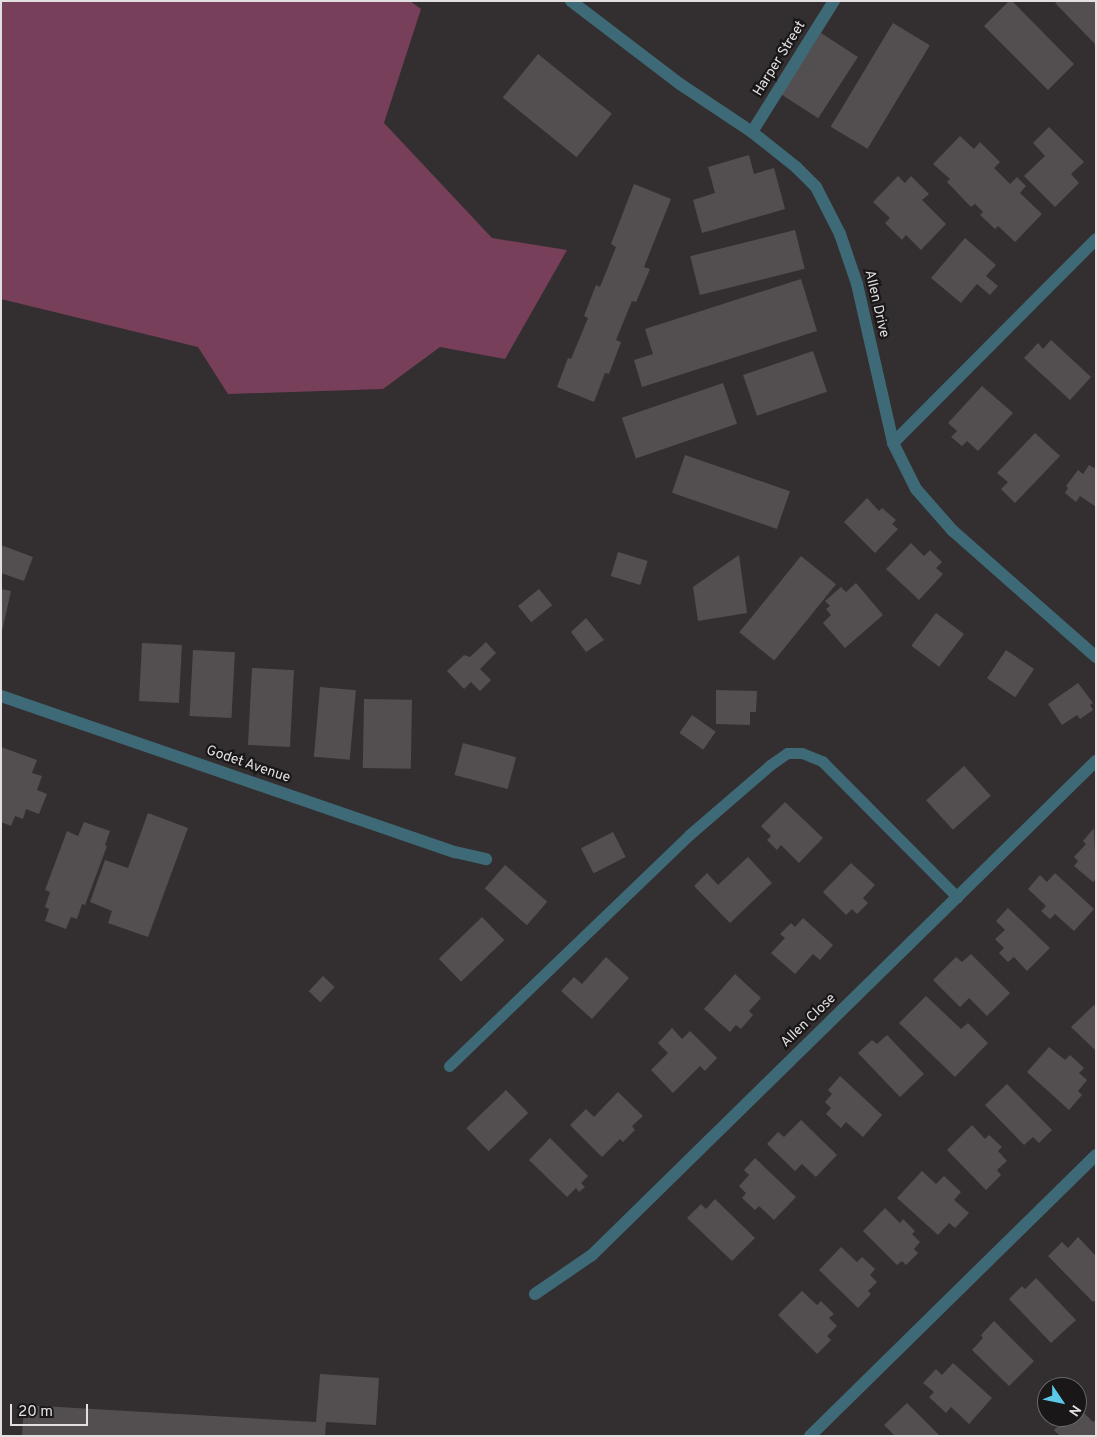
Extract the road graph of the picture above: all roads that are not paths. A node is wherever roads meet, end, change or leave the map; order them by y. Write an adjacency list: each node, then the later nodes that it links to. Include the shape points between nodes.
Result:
1 (571, 1): 3 (street, Allen Drive, via 680,84)
2 (834, 1): 3 (street, Harper Street)
3 (752, 132): 5 (street, Allen Drive, via 816,187 840,234 857,284)
4 (1096, 239): 5 (street)
5 (893, 443): 6 (street, Allen Drive, via 916,489 936,513)
6 (1096, 657)
7 (1, 696): 9 (street, Godet Avenue, via 455,852)
8 (1096, 761): 10 (street, Allen Close)
9 (486, 859)
10 (957, 897): 11 (lane, via 822,761 802,753 787,754 770,764 689,835); 13 (street, Allen Close, via 592,1256)
11 (448, 1066)
12 (1096, 1154): 14 (street)
13 (535, 1294)
14 (810, 1436)

